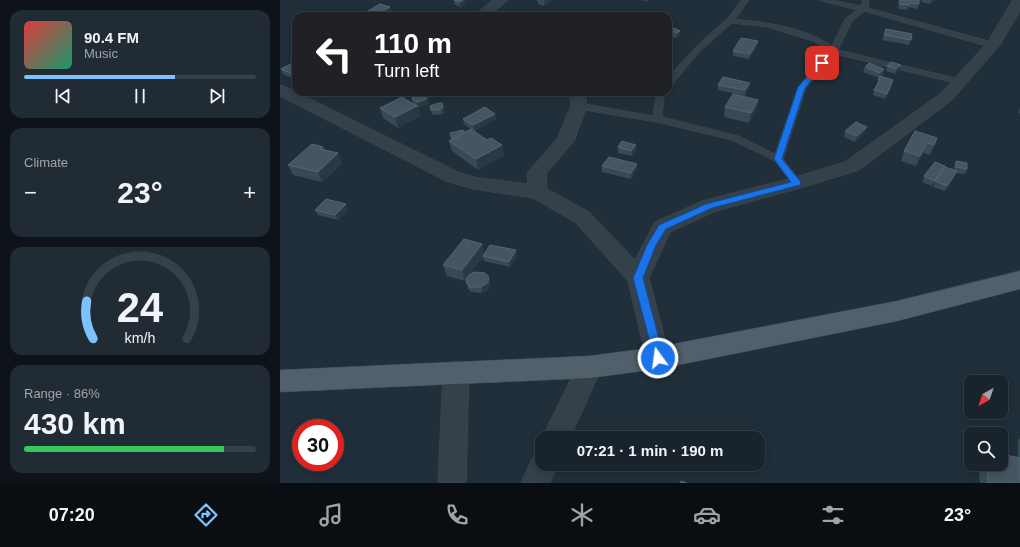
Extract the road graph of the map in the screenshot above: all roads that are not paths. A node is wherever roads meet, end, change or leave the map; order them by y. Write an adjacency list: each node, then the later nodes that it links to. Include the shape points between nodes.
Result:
1 (501, 0): 6 (street)
2 (746, 0): 7 (lane)
3 (822, 0): 5 (lane)
4 (1020, 0): 8 (street)
5 (865, 4): 8 (lane, via 892,18); 9 (lane, via 849,20)
6 (486, 12)
7 (730, 21): 9 (lane, via 769,25 816,40); 10 (lane, via 708,38)
8 (993, 45): 11 (street)
9 (832, 51): 11 (lane); 16 (lane, via 802,87)
10 (672, 79)
11 (960, 82): 17 (street, via 946,97 852,166)
12 (280, 90): 18 (street, via 453,177 473,183)
13 (659, 96): 15 (lane)
14 (578, 99): 15 (lane); 18 (street, via 565,140 536,173)
15 (657, 119): 16 (lane, via 735,138)
16 (778, 159): 17 (lane)
17 (797, 183): 19 (street, via 709,206 662,227)
18 (538, 192): 19 (street, via 582,217)
19 (638, 278): 21 (street)
20 (1020, 280): 21 (main road, via 897,311)
21 (658, 358): 22 (main road)
22 (589, 367): 23 (main road); 25 (street)
23 (456, 372): 24 (main road); 27 (street)
24 (280, 381)
25 (559, 431)
26 (541, 471): 28 (street)
27 (452, 483)
28 (535, 483)

